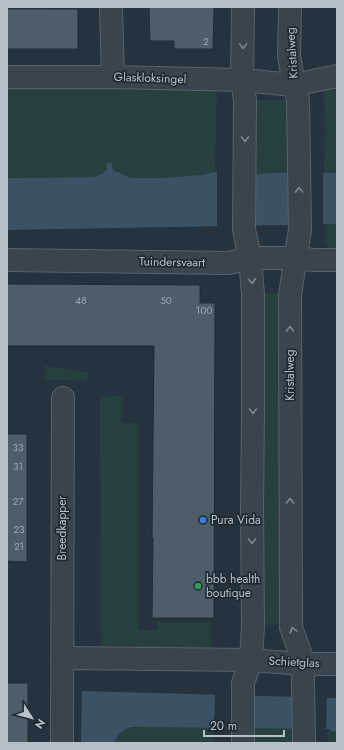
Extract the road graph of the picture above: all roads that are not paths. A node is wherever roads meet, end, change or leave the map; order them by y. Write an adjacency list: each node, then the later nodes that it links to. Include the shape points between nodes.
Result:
1 (111, 7): 6 (street)
2 (243, 7): 7 (street, one-way to 7)
3 (290, 7): 8 (street, Kristalweg, via 290,56)
4 (337, 76): 8 (street, Glaskloksingel)
5 (7, 77): 6 (street, Glaskloksingel)
6 (113, 77): 7 (street, Glaskloksingel)
7 (244, 90): 8 (street, Glaskloksingel); 9 (street, one-way to 9, via 244,229)
8 (296, 92): 10 (street, Kristalweg, one-way to 8, via 300,229)
9 (250, 258): 10 (street, Tuindersvaart); 11 (street, Tuindersvaart, via 229,263); 15 (street, one-way to 15, via 253,295)
10 (296, 258): 12 (street, Tuindersvaart); 17 (street, Kristalweg, one-way to 10, via 291,627 290,295)
11 (7, 260)
12 (337, 260)
13 (63, 398): 14 (street, Breedkapper)
14 (62, 658): 15 (street); 18 (street, Breedkapper)
15 (251, 660): 17 (street, Schietglas); 19 (street, via 243,683)
16 (337, 664): 17 (street, Schietglas)
17 (304, 673): 20 (street, Kristalweg)
18 (62, 743)
19 (243, 743)
20 (304, 743)

